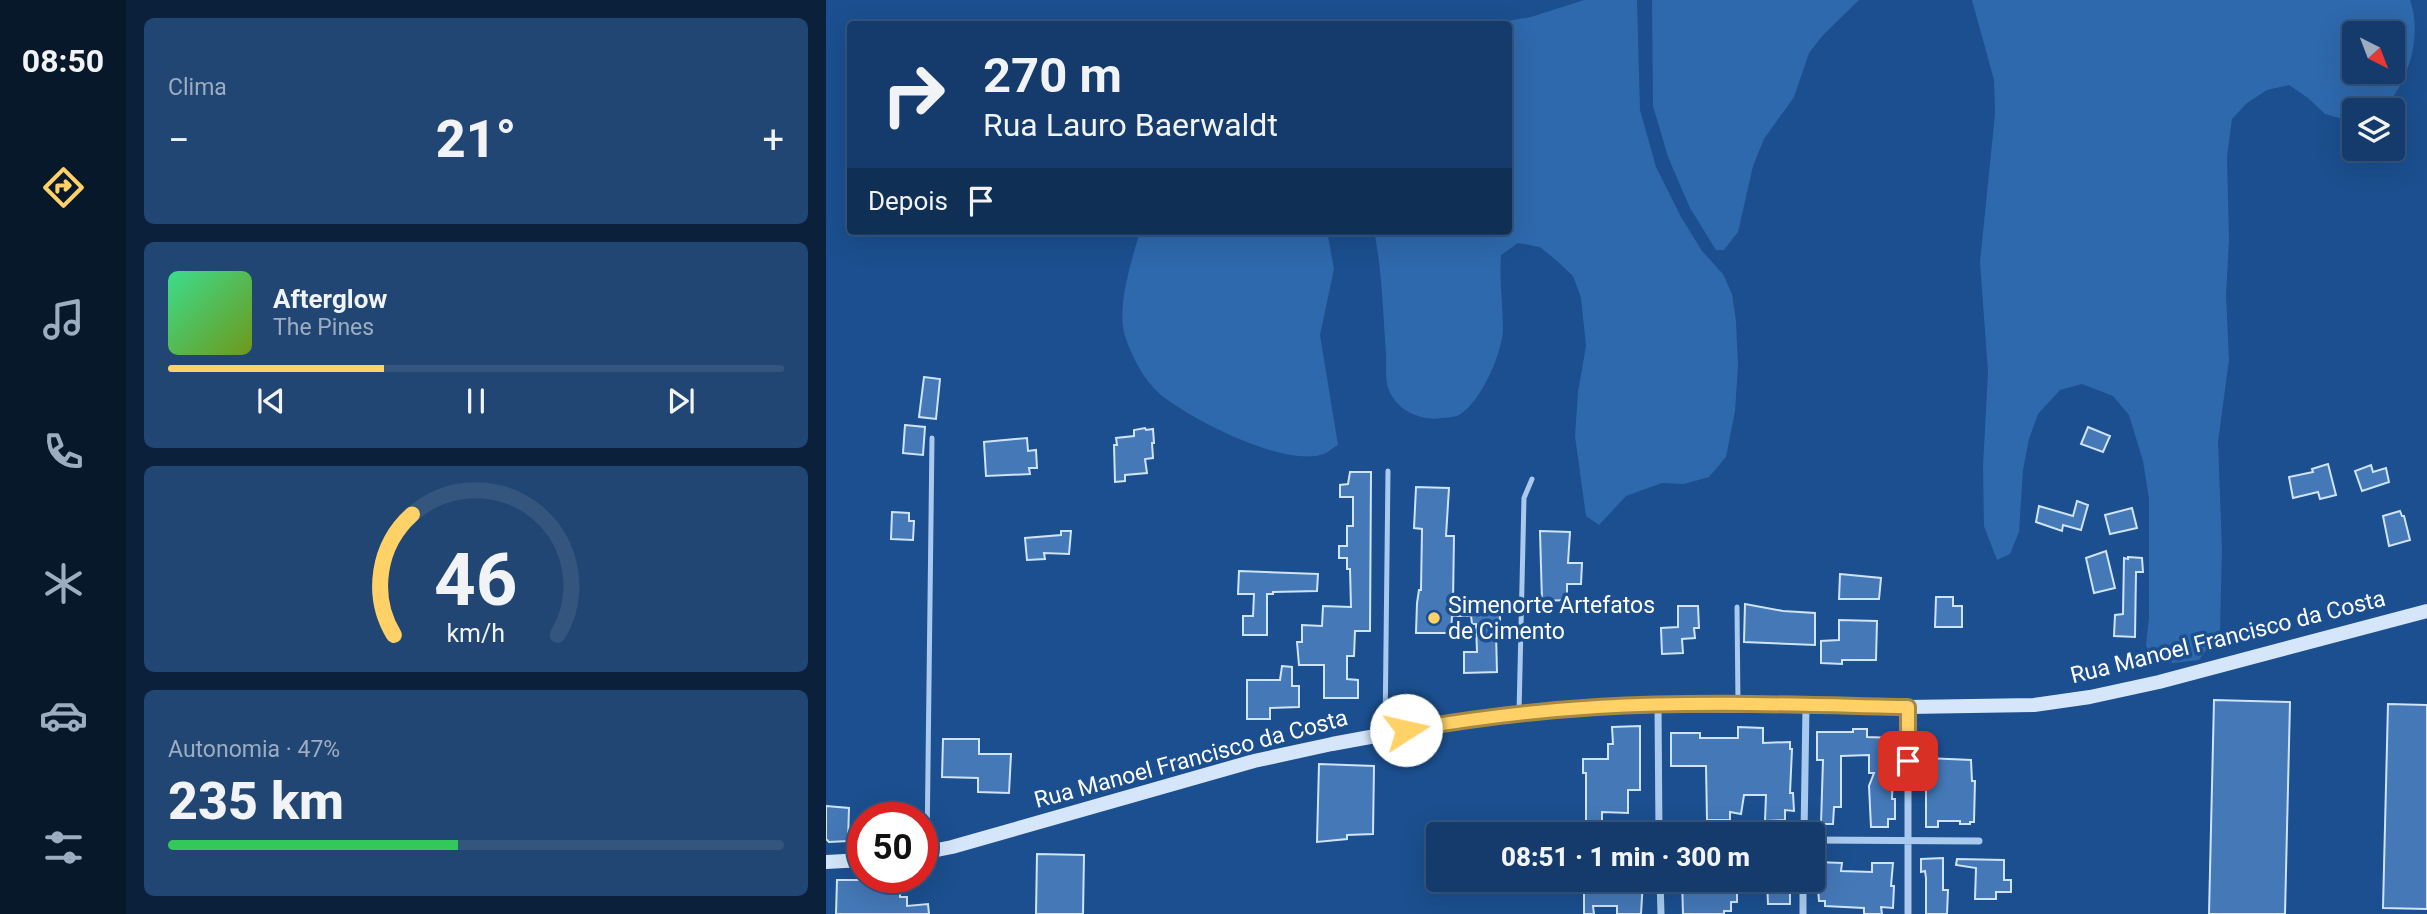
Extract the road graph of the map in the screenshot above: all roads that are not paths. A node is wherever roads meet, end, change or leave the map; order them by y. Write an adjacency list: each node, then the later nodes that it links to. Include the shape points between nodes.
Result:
1 (932, 438): 12 (lane)
2 (1388, 471): 11 (lane)
3 (1532, 479): 10 (lane, via 1524,498)
4 (1737, 607): 6 (lane)
5 (2427, 611): 9 (main road, Rua Manoel Francisco da Costa, via 2090,697 2022,705)
6 (1738, 704): 7 (main road, Rua Manoel Francisco da Costa); 8 (main road, Rua Manoel Francisco da Costa)
7 (1658, 705): 10 (main road, Rua Manoel Francisco da Costa); 13 (street)
8 (1806, 705): 9 (main road, Rua Manoel Francisco da Costa); 14 (street)
9 (1908, 707): 16 (street)
10 (1519, 713): 11 (main road, Rua Manoel Francisco da Costa)
11 (1385, 733): 18 (main road, Rua Manoel Francisco da Costa, via 1254,761)
12 (926, 802)
13 (1659, 822)
14 (1804, 822)
15 (1825, 840): 16 (street)
16 (1908, 840): 17 (street); 23 (street)
17 (1979, 841)
18 (938, 849)
19 (847, 861): 20 (main road)
20 (826, 862)
21 (1660, 892): 24 (street)
22 (1803, 892): 25 (street)
23 (1908, 913)
24 (1661, 914)
25 (1803, 914)

